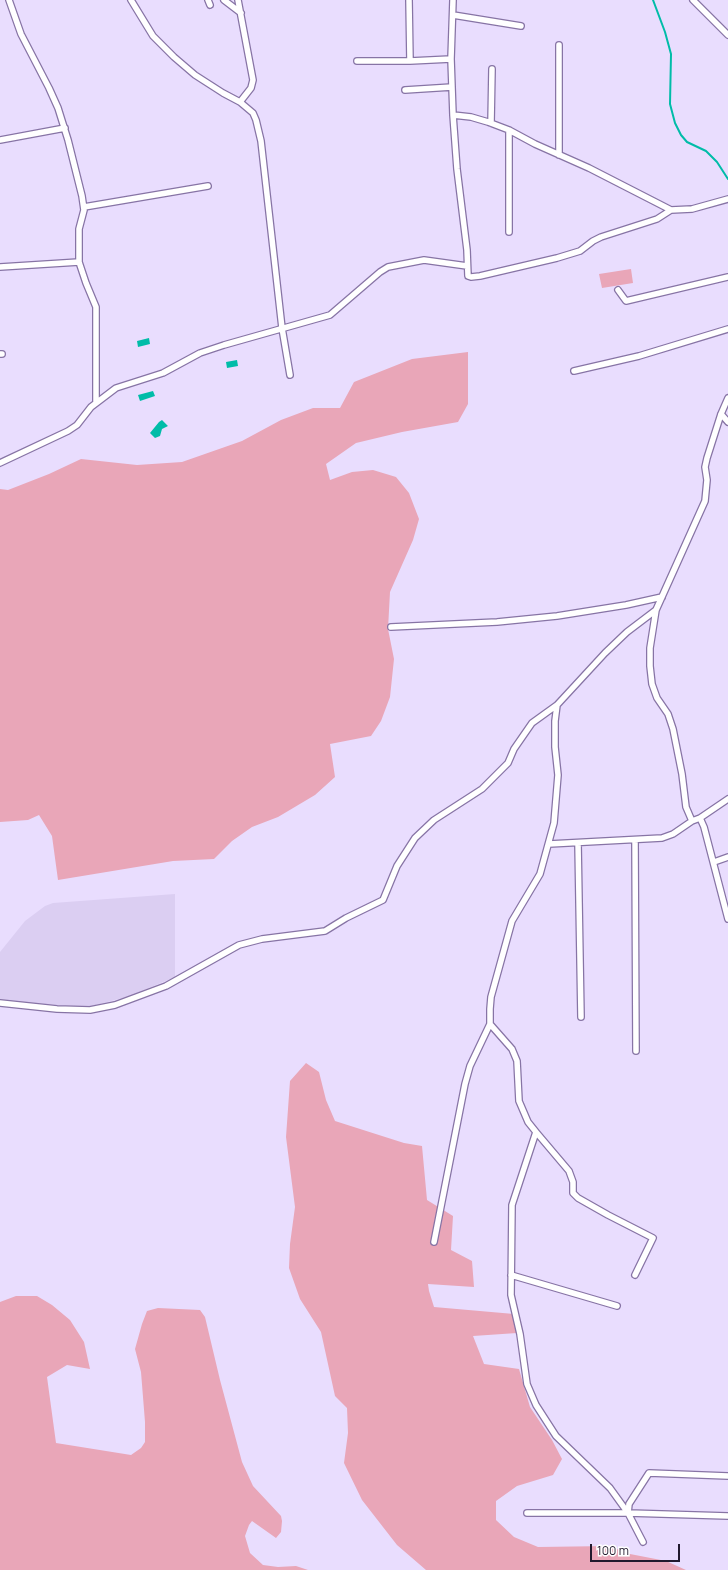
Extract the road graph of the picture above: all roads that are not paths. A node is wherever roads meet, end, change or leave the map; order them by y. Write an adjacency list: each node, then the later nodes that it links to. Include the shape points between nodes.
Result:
1 (9, 0): 22 (street, via 21,34 49,88)
2 (131, 0): 19 (street, via 153,36 174,57 195,75)
3 (224, 0): 8 (street)
4 (238, 0): 8 (street)
5 (409, 0): 15 (street)
6 (453, 0): 9 (street)
7 (693, 0): 11 (street)
8 (241, 13): 19 (street, via 253,80 252,88)
9 (453, 15): 10 (street); 13 (street)
10 (521, 26)
11 (728, 35)
12 (559, 45): 25 (street)
13 (451, 59): 15 (street); 17 (street)
14 (357, 60): 15 (street)
15 (410, 61)
16 (492, 69): 21 (street)
17 (452, 87): 18 (street); 20 (street)
18 (405, 90)
19 (240, 102): 36 (street, via 253,113 259,128)
20 (453, 115): 21 (street); 32 (street)
21 (491, 123): 23 (street)
22 (65, 128): 24 (street); 28 (street)
23 (508, 130): 25 (street); 30 (street)
24 (0, 140)
25 (559, 155): 29 (street)
26 (208, 186): 28 (street)
27 (728, 199): 29 (street, via 692,209)
28 (84, 207): 31 (street, via 79,228)
29 (671, 210): 32 (street, via 657,219 601,237 580,251 557,258 471,277 468,276)
30 (509, 232)
31 (79, 262): 33 (street); 41 (street, via 96,307)
32 (467, 266): 36 (street, via 424,260 388,267 330,315)
33 (0, 267)
34 (728, 277): 35 (street, via 626,301)
35 (618, 290)
36 (282, 328): 39 (street); 41 (street, via 200,353 163,373 116,388)
37 (728, 329): 38 (street, via 639,356)
38 (574, 371)
39 (290, 375)
40 (728, 398): 42 (street)
41 (96, 402): 44 (street, via 77,425 68,431)
42 (721, 414): 43 (street); 45 (street, via 705,467 705,501)
43 (728, 422)
44 (0, 463)
45 (662, 597): 46 (street); 47 (street, via 557,616 497,622)
46 (656, 610): 48 (street, via 622,637); 51 (street, via 650,648 652,684 673,729 686,807)
47 (391, 627)
48 (557, 705): 54 (street, via 555,721 558,775 554,823); 58 (street, via 532,723 514,749 508,763 482,789 434,820 415,838 397,866 383,900 325,931 239,944 166,986 115,1005 90,1010)
49 (728, 799): 50 (street)
50 (700, 818): 51 (street); 56 (street)
51 (692, 821): 52 (street, via 662,838)
52 (635, 840): 53 (street); 61 (street)
53 (578, 843): 54 (street); 59 (street)
54 (549, 844): 60 (street, via 536,883 512,920 491,996)
55 (728, 856): 56 (street)
56 (714, 862): 57 (street)
57 (728, 919)
58 (0, 1003)
59 (581, 1017)
60 (490, 1024): 62 (street, via 512,1049 517,1061 519,1101 528,1122); 63 (street, via 464,1084)
61 (636, 1051)
62 (536, 1132): 64 (street, via 512,1204); 65 (street, via 570,1172 573,1193 578,1198 653,1238)
63 (434, 1242)
64 (511, 1275): 66 (street); 69 (street, via 511,1295 527,1384 536,1405 556,1436 610,1488)
65 (635, 1275)
66 (617, 1306)
67 (728, 1476): 69 (street, via 649,1473 629,1504)
68 (527, 1513): 69 (street)
69 (628, 1513): 70 (street); 71 (street)
70 (728, 1516)
71 (643, 1542)

